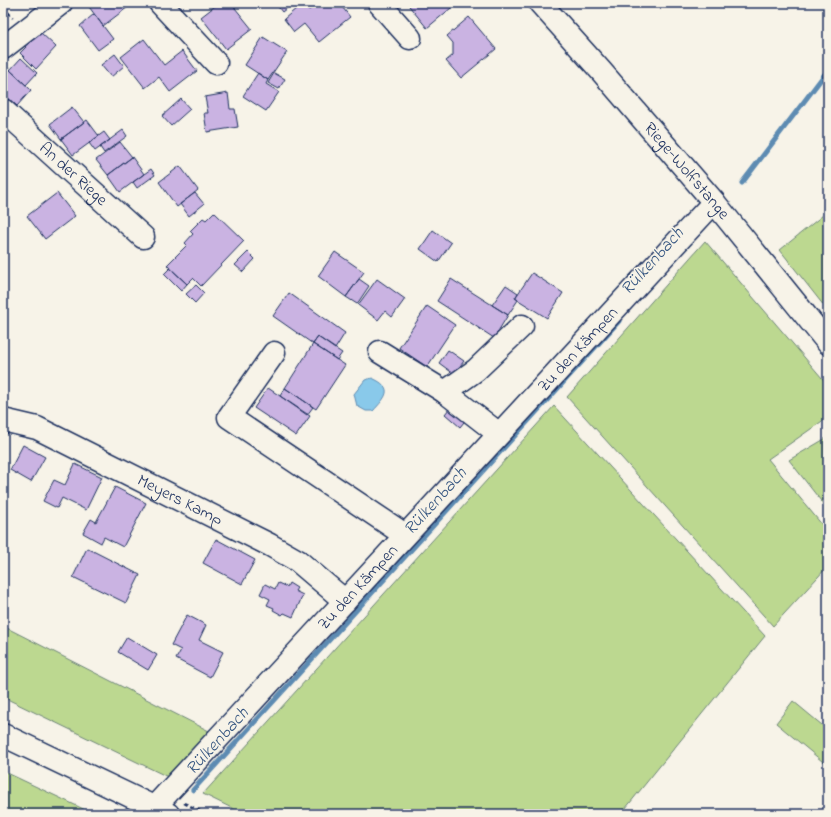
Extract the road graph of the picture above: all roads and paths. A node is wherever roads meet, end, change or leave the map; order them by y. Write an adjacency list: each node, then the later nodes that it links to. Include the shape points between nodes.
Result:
1 (61, 3): 6 (street)
2 (160, 3): 7 (street)
3 (379, 3): 5 (street)
4 (540, 3): 9 (street, Riege-Wolfstange)
5 (410, 38)
6 (3, 48)
7 (216, 63)
8 (3, 110): 10 (street, An der Riege)
9 (714, 202): 12 (street, Riege-Wolfstange); 17 (street, Zu den Kämpen)
10 (143, 237)
11 (522, 326): 15 (street, via 476,370)
12 (828, 343)
13 (380, 352): 15 (street)
14 (274, 353): 18 (street, via 229,418)
15 (445, 392): 17 (street)
16 (3, 420): 19 (street, Meyers Kamp, via 37,428 270,544 298,561)
17 (499, 434): 18 (street, Zu den Kämpen)
18 (405, 536): 19 (street, Zu den Kämpen)
19 (345, 601): 21 (street, Zu den Kämpen)
20 (3, 735): 21 (street)
21 (156, 812)

